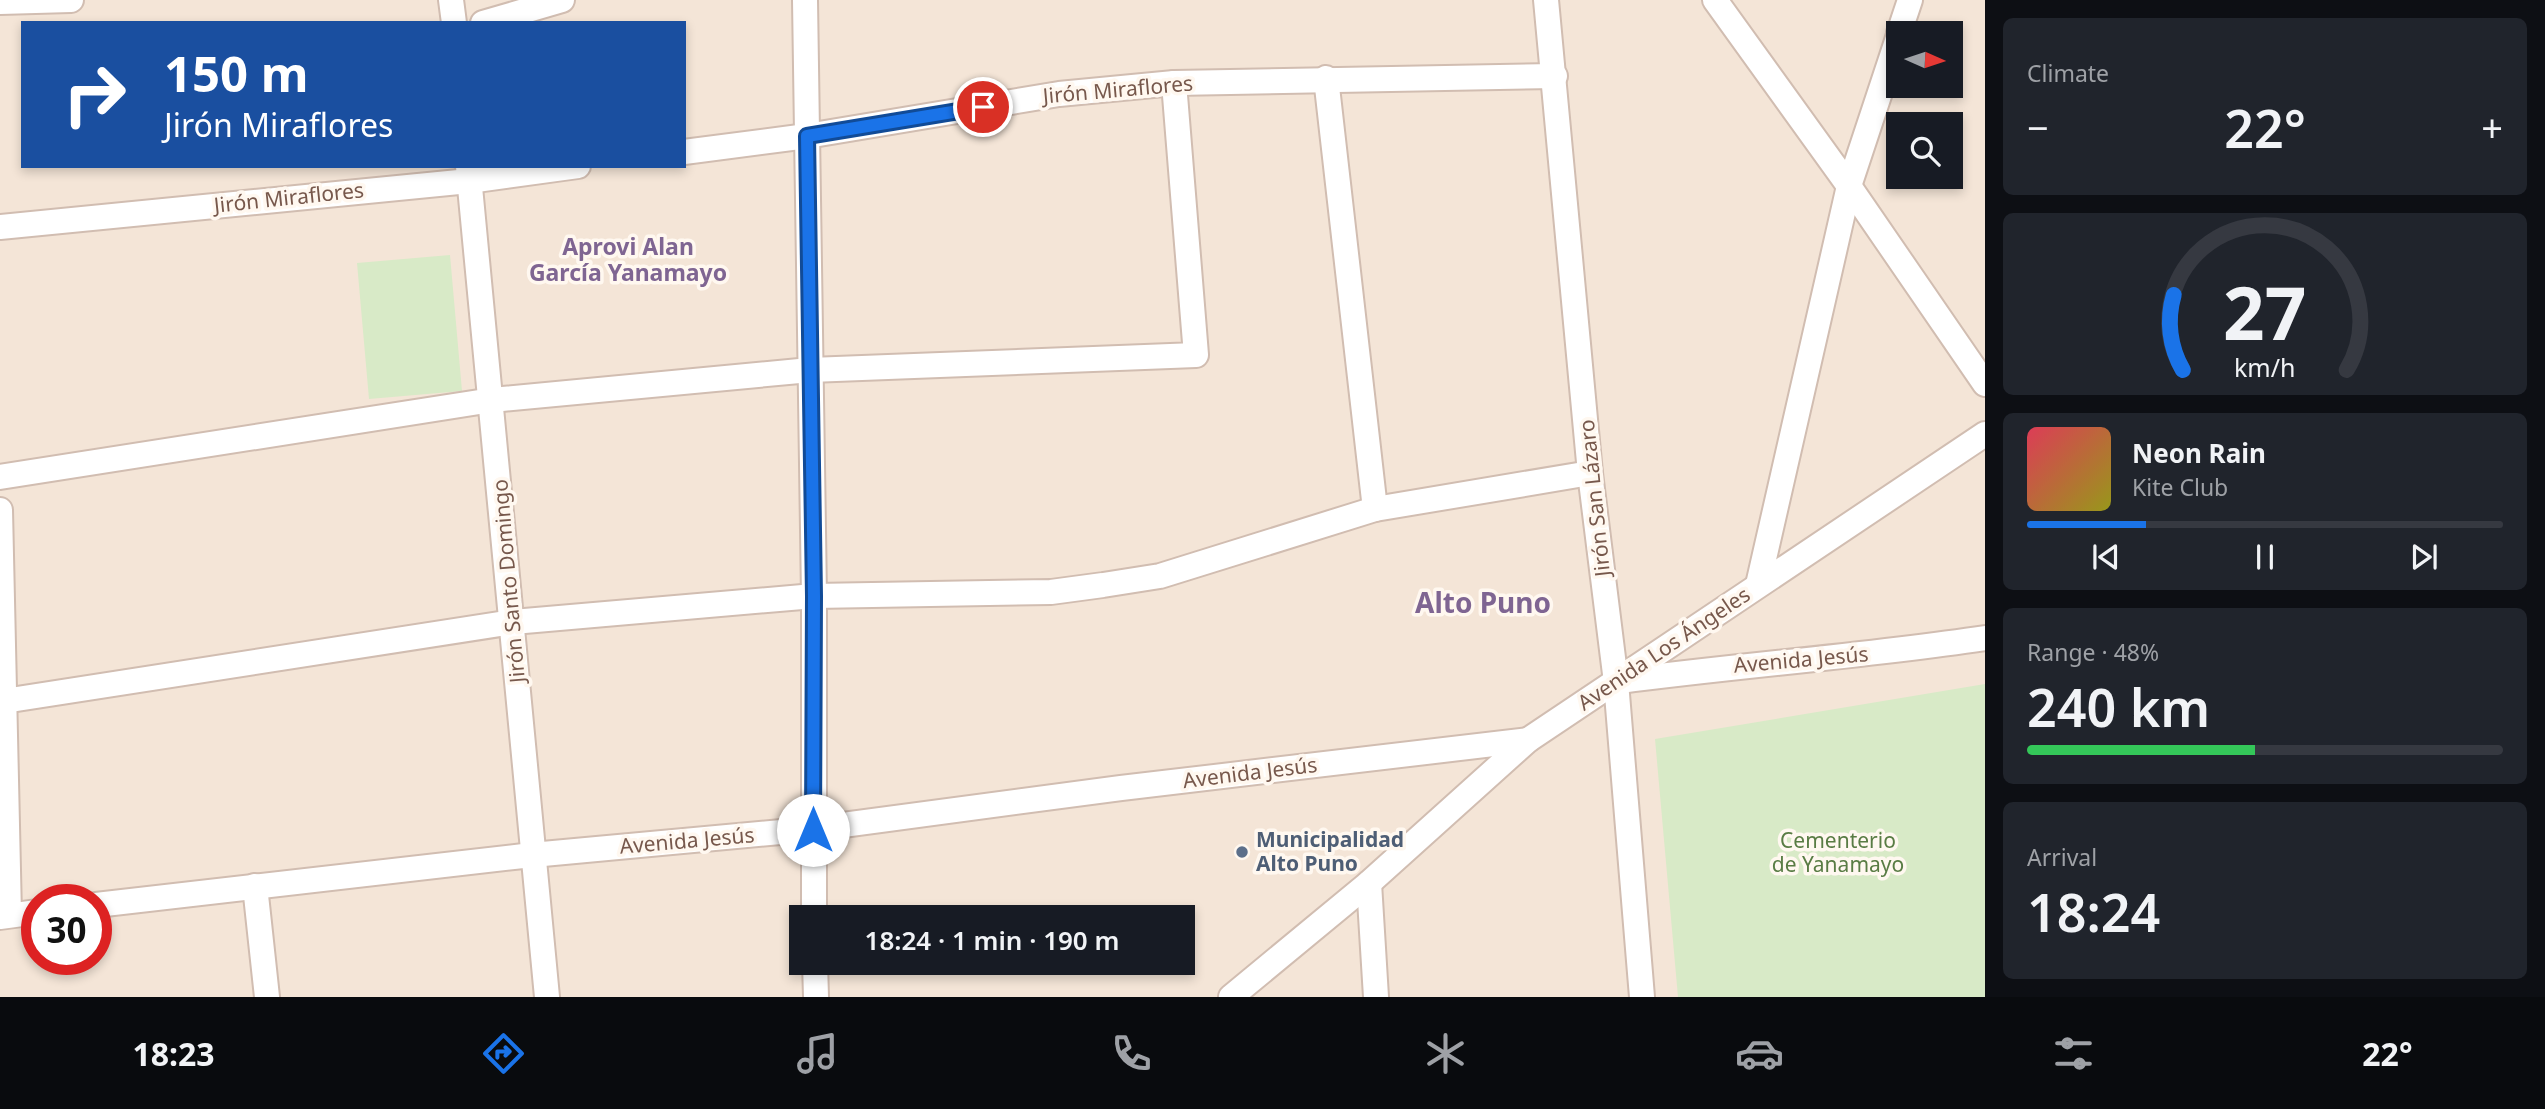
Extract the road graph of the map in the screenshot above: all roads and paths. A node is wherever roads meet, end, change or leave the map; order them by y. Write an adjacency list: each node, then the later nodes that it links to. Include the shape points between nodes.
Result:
1 (71, 0): 8 (street)
2 (451, 0): 9 (street)
3 (562, 0): 10 (street)
4 (805, 0): 16 (street)
5 (1546, 0): 13 (street, Jirón San Lázaro)
6 (1715, 0): 20 (street)
7 (1910, 0): 11 (street, Avenida Los Ángeles)
8 (0, 2)
9 (454, 21)
10 (490, 21)
11 (1903, 21)
12 (1886, 74): 20 (street, Avenida Los Ángeles)
13 (1555, 76): 14 (street, Jirón Miraflores); 26 (street, Jirón San Lázaro)
14 (1326, 78): 15 (street, Jirón Miraflores); 29 (street)
15 (1174, 83): 16 (street, Jirón Miraflores, via 1059,94); 22 (street, via 1196,355)
16 (807, 136): 17 (street, Jirón Miraflores); 22 (street)
17 (686, 152)
18 (547, 168): 19 (street, Jirón Miraflores)
19 (468, 173): 21 (street, Jirón Miraflores); 24 (street, Jirón Santo Domingo)
20 (1849, 186): 23 (street); 30 (street, Avenida Los Ángeles)
21 (0, 227)
22 (810, 370): 24 (street); 31 (street)
23 (1985, 384)
24 (492, 400): 27 (street); 32 (street, Jirón Santo Domingo)
25 (1985, 434): 30 (street)
26 (1590, 473): 29 (street); 35 (street, Jirón San Lázaro)
27 (0, 477)
28 (0, 509): 34 (street)
29 (1376, 509): 31 (street, via 1160,576 1051,592)
30 (1758, 585): 35 (street, Avenida Los Ángeles)
31 (814, 596): 32 (street); 38 (street)
32 (513, 622): 36 (street); 39 (street, Jirón Santo Domingo)
33 (1985, 638): 35 (street, Avenida Jesús)
34 (1, 643): 36 (street)
35 (1616, 682): 37 (street, Avenida Los Ángeles); 51 (street, Jirón San Lázaro)
36 (4, 701): 44 (street)
37 (1528, 740): 38 (street, Avenida Jesús); 40 (street, Avenida Los Ángeles)
38 (813, 830): 39 (street, Avenida Jesús); 43 (street)
39 (532, 855): 41 (street, Avenida Jesús); 47 (street, Jirón Santo Domingo)
40 (1369, 883): 49 (street, Avenida Los Ángeles); 50 (street)
41 (255, 886): 42 (street, Avenida Jesús); 46 (street)
42 (112, 903)
43 (814, 905)
44 (5, 916)
45 (815, 975): 48 (street)
46 (267, 997)
47 (547, 997)
48 (816, 997)
49 (1231, 997)
50 (1376, 997)
51 (1642, 997)

